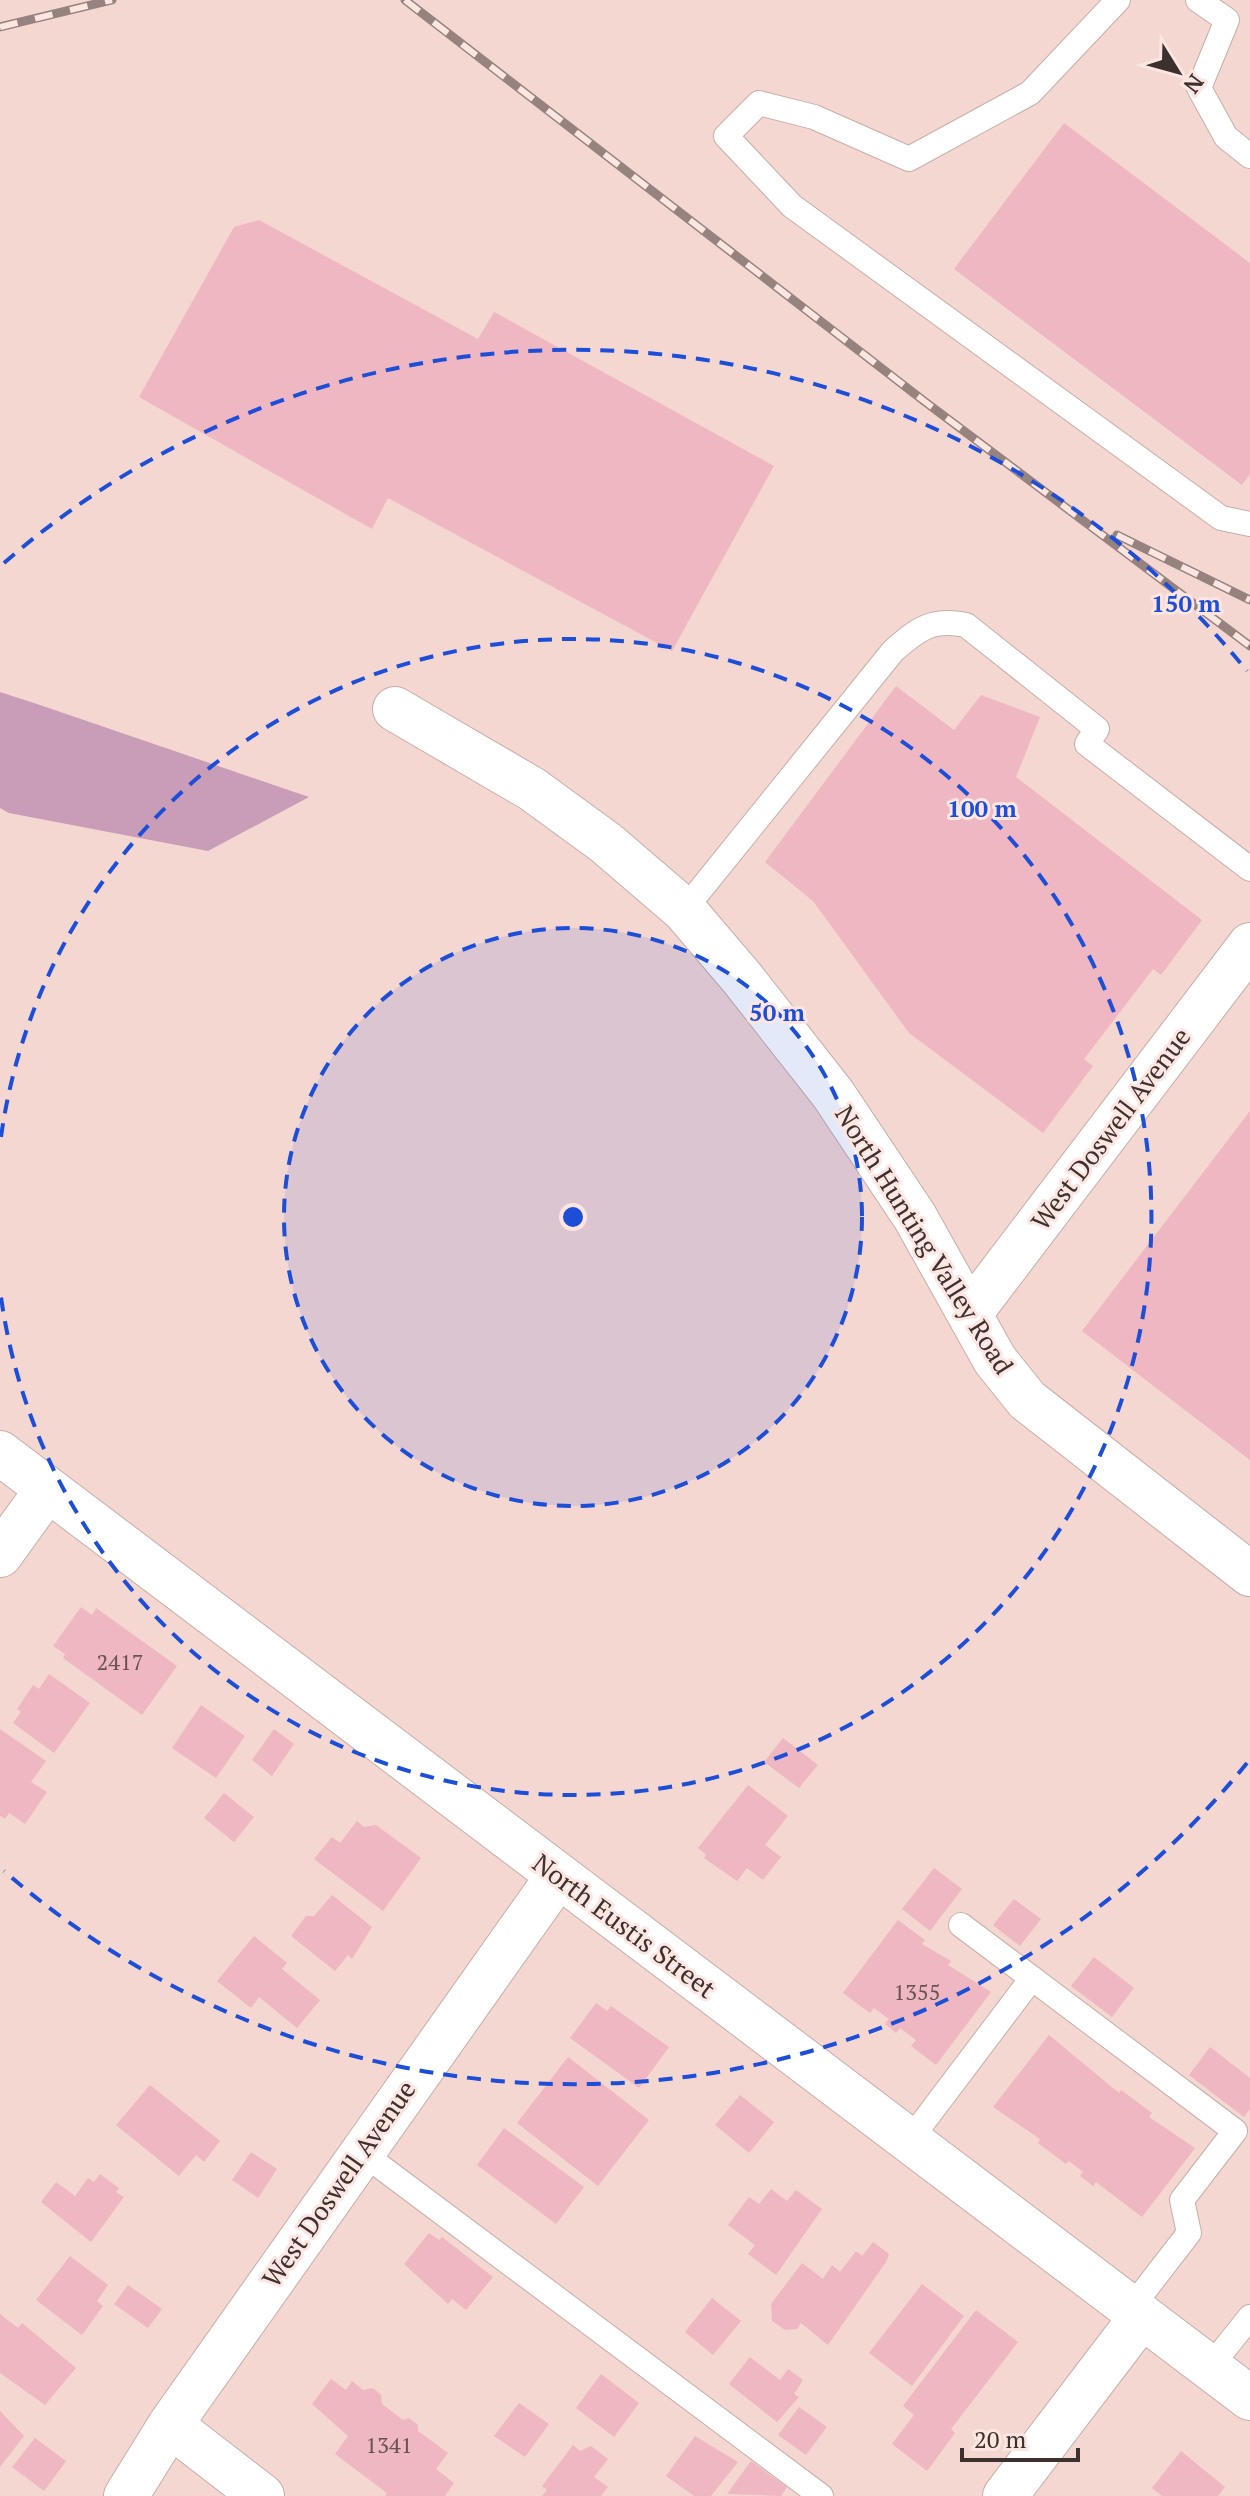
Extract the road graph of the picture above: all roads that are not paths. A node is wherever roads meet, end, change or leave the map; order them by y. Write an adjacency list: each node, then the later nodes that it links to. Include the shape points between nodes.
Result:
1 (1118, 0): 4 (lane, via 1030,93 909,159 814,117 759,103 726,136 792,206 1221,518)
2 (1198, 0): 3 (lane, via 1227,20 1199,88 1226,137)
3 (1250, 156)
4 (1250, 524)
5 (395, 709): 7 (street, North Hunting Valley Road, via 532,789)
6 (1250, 869): 7 (lane, via 1087,744 1097,729 966,625 944,620 916,631 893,651)
7 (684, 910): 9 (street, North Hunting Valley Road, via 833,1094)
8 (1250, 945): 9 (street, West Doswell Avenue)
9 (971, 1312): 13 (street, North Hunting Valley Road, via 995,1360 1027,1400)
10 (0, 1453): 11 (street, North Eustis Street)
11 (47, 1490): 12 (street); 14 (street, North Eustis Street)
12 (0, 1555)
13 (1250, 1574)
14 (558, 1876): 17 (street, North Eustis Street); 18 (street, West Doswell Avenue)
15 (961, 1925): 16 (lane)
16 (1032, 1978): 17 (lane); 19 (lane, via 1235,2131 1182,2200 1189,2233)
17 (909, 2141): 19 (street, North Eustis Street)
18 (361, 2152): 23 (street, West Doswell Avenue); 26 (lane)
19 (1137, 2312): 21 (street, North Eustis Street); 27 (street)
20 (1250, 2317): 21 (lane)
21 (1210, 2367): 22 (street, North Eustis Street)
22 (1250, 2398)
23 (170, 2425): 24 (street, West Doswell Avenue); 25 (street)
24 (126, 2496)
25 (262, 2496)
26 (821, 2496)
27 (1005, 2496)

